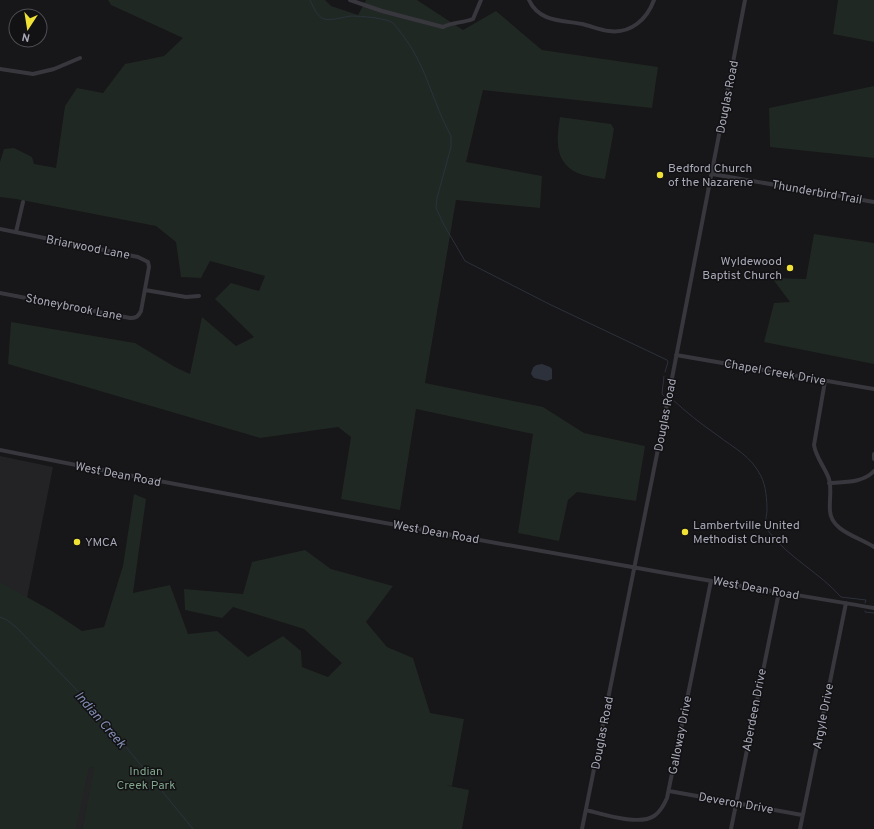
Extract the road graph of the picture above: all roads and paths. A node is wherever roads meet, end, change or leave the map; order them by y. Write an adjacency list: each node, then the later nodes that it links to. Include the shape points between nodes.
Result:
1 (350, 0): 2 (street, via 443,27 473,19)
2 (481, 0)
3 (528, 0): 4 (street, via 537,12 548,19 614,32 627,30 639,23 648,13)
4 (654, 0)
5 (745, 0): 8 (street, Douglas Road)
6 (80, 58): 7 (street, via 54,69 33,74)
7 (0, 69)
8 (712, 174): 10 (street, Thunderbird Trail); 16 (street, Douglas Road)
9 (23, 202): 12 (street)
10 (874, 202)
11 (0, 229): 12 (street, Briarwood Lane)
12 (16, 232): 13 (street, Briarwood Lane, via 144,259 149,267)
13 (145, 290): 14 (street, Stoneybrook Lane, via 141,311 138,316 130,318); 15 (street, via 186,297)
14 (0, 293)
15 (199, 296)
16 (676, 355): 17 (street, Chapel Creek Drive); 25 (street, Douglas Road)
17 (825, 381): 18 (street, Chapel Creek Drive); 23 (street, via 814,445)
18 (874, 389)
19 (0, 450): 25 (street, West Dean Road)
20 (874, 454): 21 (street)
21 (874, 459)
22 (874, 471): 23 (street, via 862,480)
23 (829, 484): 24 (street, via 830,511 834,522)
24 (874, 547)
25 (634, 568): 26 (street, West Dean Road); 32 (street, Douglas Road)
26 (711, 581): 27 (street, West Dean Road); 30 (street, Galloway Drive)
27 (779, 592): 28 (street, West Dean Road); 31 (street, Aberdeen Drive)
28 (846, 603): 29 (street, West Dean Road); 33 (street, Argyle Drive)
29 (874, 608)
30 (669, 791): 31 (street, Deveron Drive); 32 (street, Galloway Drive, via 659,812 646,819 633,820)
31 (736, 803): 33 (street, Deveron Drive); 35 (street, Aberdeen Drive)
32 (586, 810): 34 (street, Douglas Road)
33 (802, 815): 36 (street, Argyle Drive)
34 (582, 829)
35 (731, 829)
36 (800, 829)

